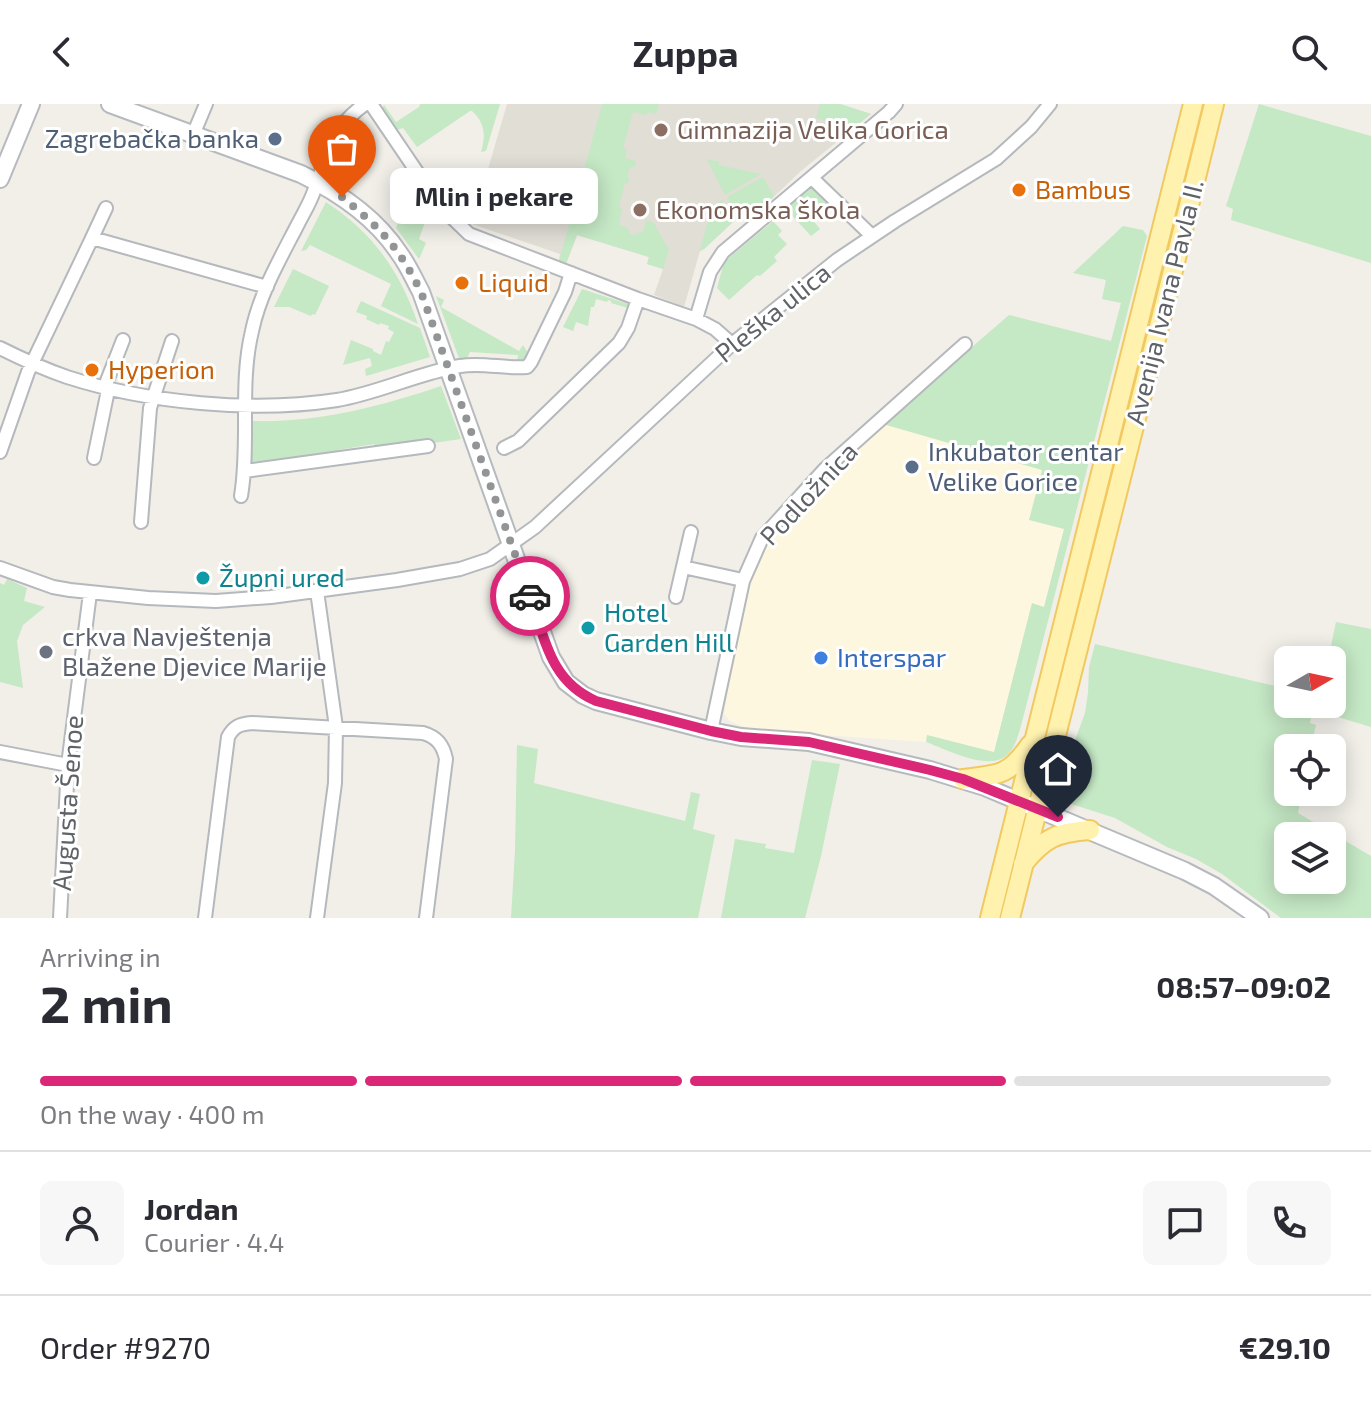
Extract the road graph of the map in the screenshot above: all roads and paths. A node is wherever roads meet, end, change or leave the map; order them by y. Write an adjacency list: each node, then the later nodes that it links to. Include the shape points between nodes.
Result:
1 (31, 104): 11 (main road)
2 (110, 104): 9 (main road)
3 (206, 104): 9 (street)
4 (368, 104): 12 (street, via 335,134); 16 (street, via 440,206 465,231)
5 (896, 104): 10 (street)
6 (1050, 104): 14 (street, Pleška ulica, via 996,159)
7 (1193, 104): 47 (main road, Avenija Ivana Pavla II.)
8 (1214, 104): 51 (main road, Avenija Ivana Pavla II., via 1167,297)
9 (193, 135): 12 (main road)
10 (812, 178): 14 (street); 19 (street, via 718,258)
11 (0, 179)
12 (317, 182): 17 (street); 26 (main road, via 361,212 398,251 421,292)
13 (106, 208): 15 (street)
14 (872, 236): 22 (street, Pleška ulica)
15 (92, 238): 17 (street); 25 (street)
16 (571, 273): 18 (street); 26 (street, via 527,367)
17 (267, 287): 29 (street, via 251,332)
18 (638, 299): 19 (street); 31 (street, via 619,343 518,441)
19 (696, 319): 22 (street)
20 (123, 340): 27 (street)
21 (172, 341): 28 (street)
22 (732, 344): 38 (street, Pleška ulica)
23 (965, 344): 41 (street, Podložnica, via 825,469 773,524)
24 (0, 348): 25 (street)
25 (32, 363): 27 (street); 32 (street)
26 (449, 368): 29 (street, via 339,399); 38 (main road)
27 (106, 387): 28 (street); 33 (street)
28 (153, 397): 29 (street); 36 (street)
29 (246, 406): 34 (street)
30 (428, 446): 34 (street)
31 (504, 448)
32 (0, 452)
33 (94, 458)
34 (245, 471): 35 (street)
35 (241, 496)
36 (141, 522)
37 (691, 532): 39 (street)
38 (512, 544): 42 (street, Pleška ulica, via 495,557 460,569); 46 (main road, via 548,650 566,682 596,701)
39 (683, 567): 41 (street); 44 (street)
40 (0, 568): 43 (street, Pleška ulica, via 53,587)
41 (743, 581): 46 (street, Podložnica)
42 (317, 591): 43 (street, Pleška ulica, via 216,601); 45 (street)
43 (90, 593): 49 (street, Augusta Šenoe)
44 (676, 597)
45 (336, 727): 55 (street, via 244,723 232,730); 56 (street, via 335,783); 57 (street, via 423,733 444,749)
46 (711, 731): 50 (main road, via 809,742)
47 (1036, 736): 50 (main road, via 1008,771); 51 (main road, Avenija Ivana Pavla II.)
48 (0, 752): 49 (street)
49 (68, 765): 54 (street, Augusta Šenoe)
50 (963, 779): 51 (main road)
51 (1028, 805): 52 (main road); 53 (main road, Avenija Ivana Pavla II.); 58 (main road, Avenija Ivana Pavla II.)
52 (1090, 830): 53 (main road, via 1049,838); 60 (main road, via 1214,886)
53 (1022, 866): 59 (main road, Avenija Ivana Pavla II.)
54 (60, 918)
55 (205, 918)
56 (317, 918)
57 (426, 918)
58 (990, 918)
59 (1010, 918)
60 (1260, 918)

